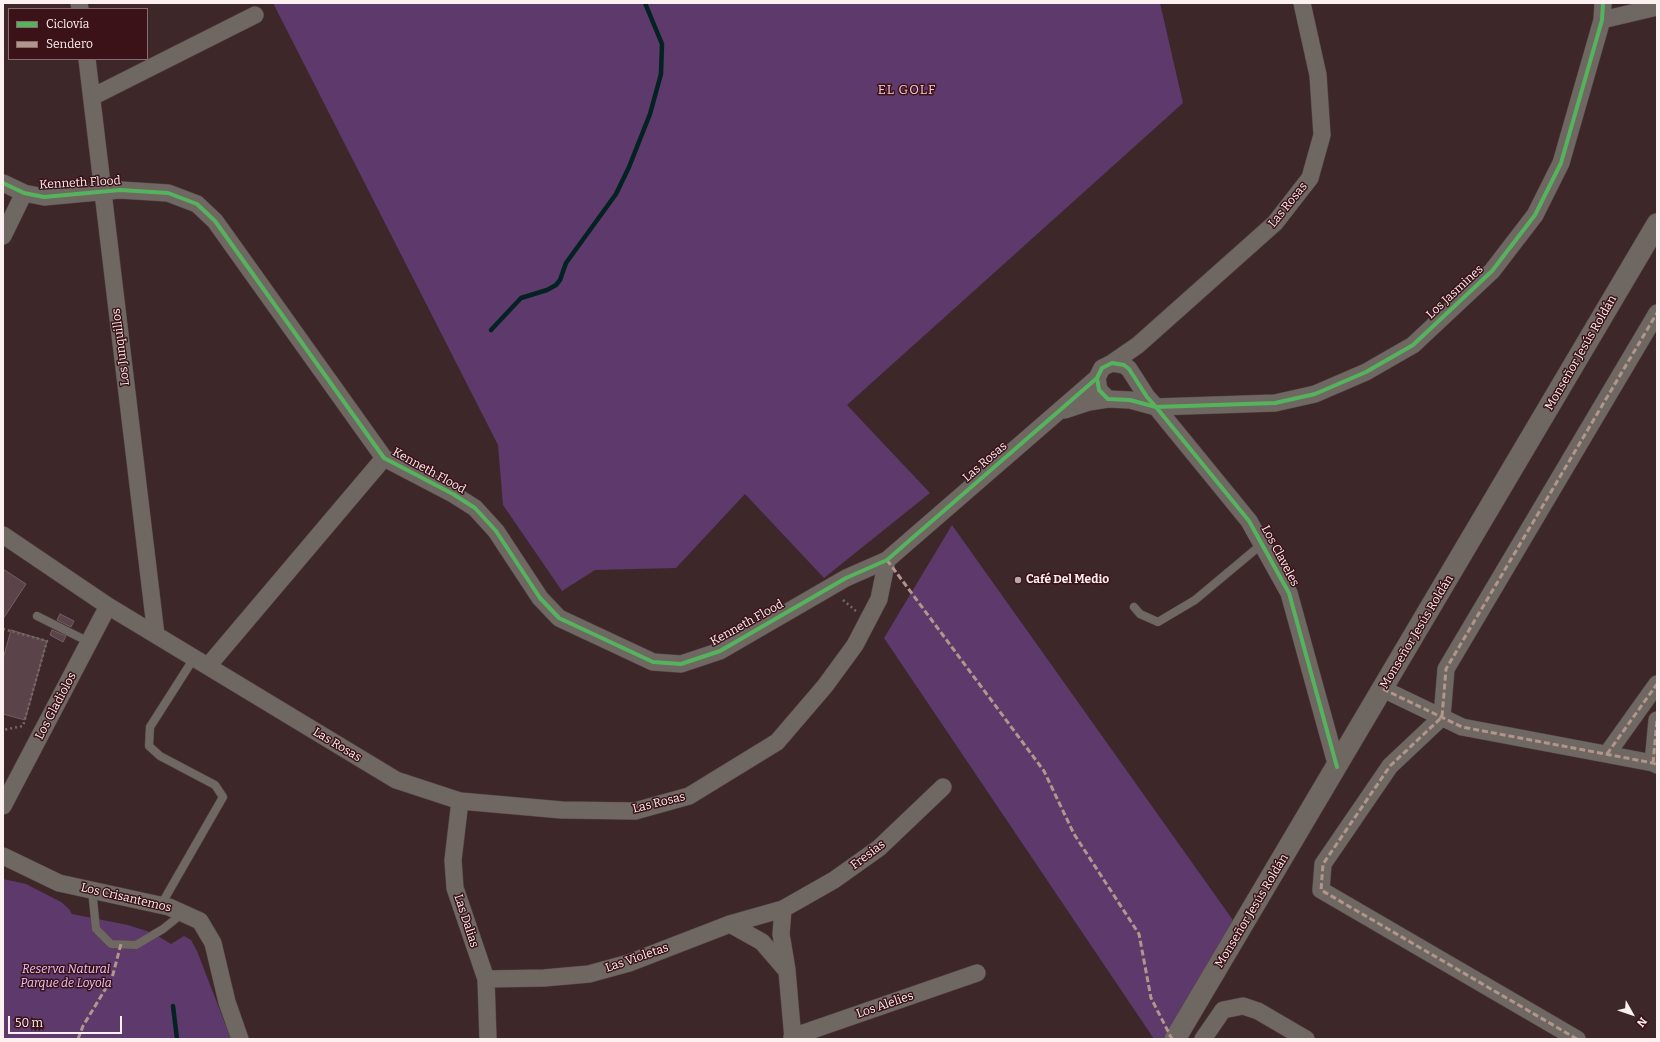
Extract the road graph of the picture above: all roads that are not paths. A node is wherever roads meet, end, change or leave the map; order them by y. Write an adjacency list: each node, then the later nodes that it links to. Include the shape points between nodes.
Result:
1 (1302, 3): 13 (street, Las Rosas, via 1318,75 1322,135 1310,178 1275,223)
2 (1657, 7): 3 (street)
3 (1603, 11): 18 (street, Los Jasmines, via 1562,163 1535,215 1492,272 1413,345 1366,372 1315,394 1275,403)
4 (255, 15): 6 (street)
5 (87, 60): 6 (street, Los Junquillos)
6 (92, 98): 9 (street, Los Junquillos)
7 (3, 183): 8 (street, Kenneth Flood)
8 (24, 193): 9 (street, Kenneth Flood, via 44,197); 11 (street)
9 (102, 193): 22 (street, Kenneth Flood, via 120,190 168,193 202,208 216,222); 29 (street, Los Junquillos)
10 (1657, 224): 33 (street, Monseñor Jesús Roldán)
11 (3, 236)
12 (1657, 313): 34 (street, via 1446,669)
13 (1138, 345): 14 (street, Las Rosas); 15 (street)
14 (1112, 363): 15 (street, via 1124,365); 16 (street, via 1102,368)
15 (1132, 374): 17 (street, via 1133,386 1126,396); 19 (street, Los Claveles)
16 (1097, 378): 17 (street, via 1099,390); 20 (street, Las Rosas)
17 (1114, 399): 19 (street, via 1138,401); 20 (street, via 1089,402)
18 (1194, 406): 19 (street, Los Jasmines); 21 (street, via 1180,416)
19 (1156, 407): 21 (street, Los Claveles)
20 (1058, 413): 25 (street, Las Rosas)
21 (1175, 431): 24 (street, Los Claveles, via 1249,521)
22 (384, 458): 25 (street, Kenneth Flood, via 475,508 496,531 540,598 559,618 653,662 681,664 720,651 846,578); 31 (street)
23 (3, 535): 26 (street, Las Rosas)
24 (1262, 544): 27 (lane, via 1195,600 1158,622 1140,614); 38 (street, Los Claveles, via 1289,593)
25 (887, 560): 40 (street, Las Rosas, via 879,599 855,645 825,686 777,742 689,796 635,811 562,810)
26 (108, 606): 29 (street, Las Rosas); 30 (street, Los Gladiolos)
27 (1134, 607)
28 (38, 616): 30 (lane)
29 (156, 635): 31 (street, Las Rosas)
30 (89, 642): 41 (street, Los Gladiolos)
31 (201, 662): 40 (street, Las Rosas, via 396,780); 44 (lane, via 150,727 149,746 160,756 215,785 223,797)
32 (1657, 684): 36 (street)
33 (1383, 690): 34 (street); 38 (street, Monseñor Jesús Roldán)
34 (1442, 717): 36 (street, via 1462,727); 57 (street, via 1390,766 1323,864 1320,890)
35 (1657, 720): 37 (street)
36 (1607, 754): 37 (street)
37 (1655, 764)
38 (1337, 767): 54 (street, Monseñor Jesús Roldán)
39 (942, 787): 45 (street, Fresias, via 879,848 834,880)
40 (460, 801): 50 (street, Las Dalias, via 453,860 455,888)
41 (3, 806)
42 (3, 856): 43 (street, Los Crisantemos, via 58,882)
43 (92, 890): 44 (street, Los Crisantemos); 46 (lane, via 96,929 112,944 136,946)
44 (161, 905): 46 (street, Los Crisantemos)
45 (783, 909): 47 (street, Las Violetas); 48 (street, via 781,934)
46 (183, 913): 52 (street, Los Crisantemos, via 200,921 213,943 227,1002)
47 (730, 924): 48 (street, via 762,942); 50 (street, Las Violetas, via 629,962 589,974)
48 (787, 971): 51 (street)
49 (978, 973): 51 (street, Los Alelies)
50 (486, 979): 53 (street, Las Dalias)
51 (793, 1038)
52 (240, 1039)
53 (488, 1039)
54 (1175, 1039)
55 (1203, 1039): 56 (street, via 1223,1010 1243,1006 1258,1011)
56 (1306, 1039)
57 (1577, 1039)

